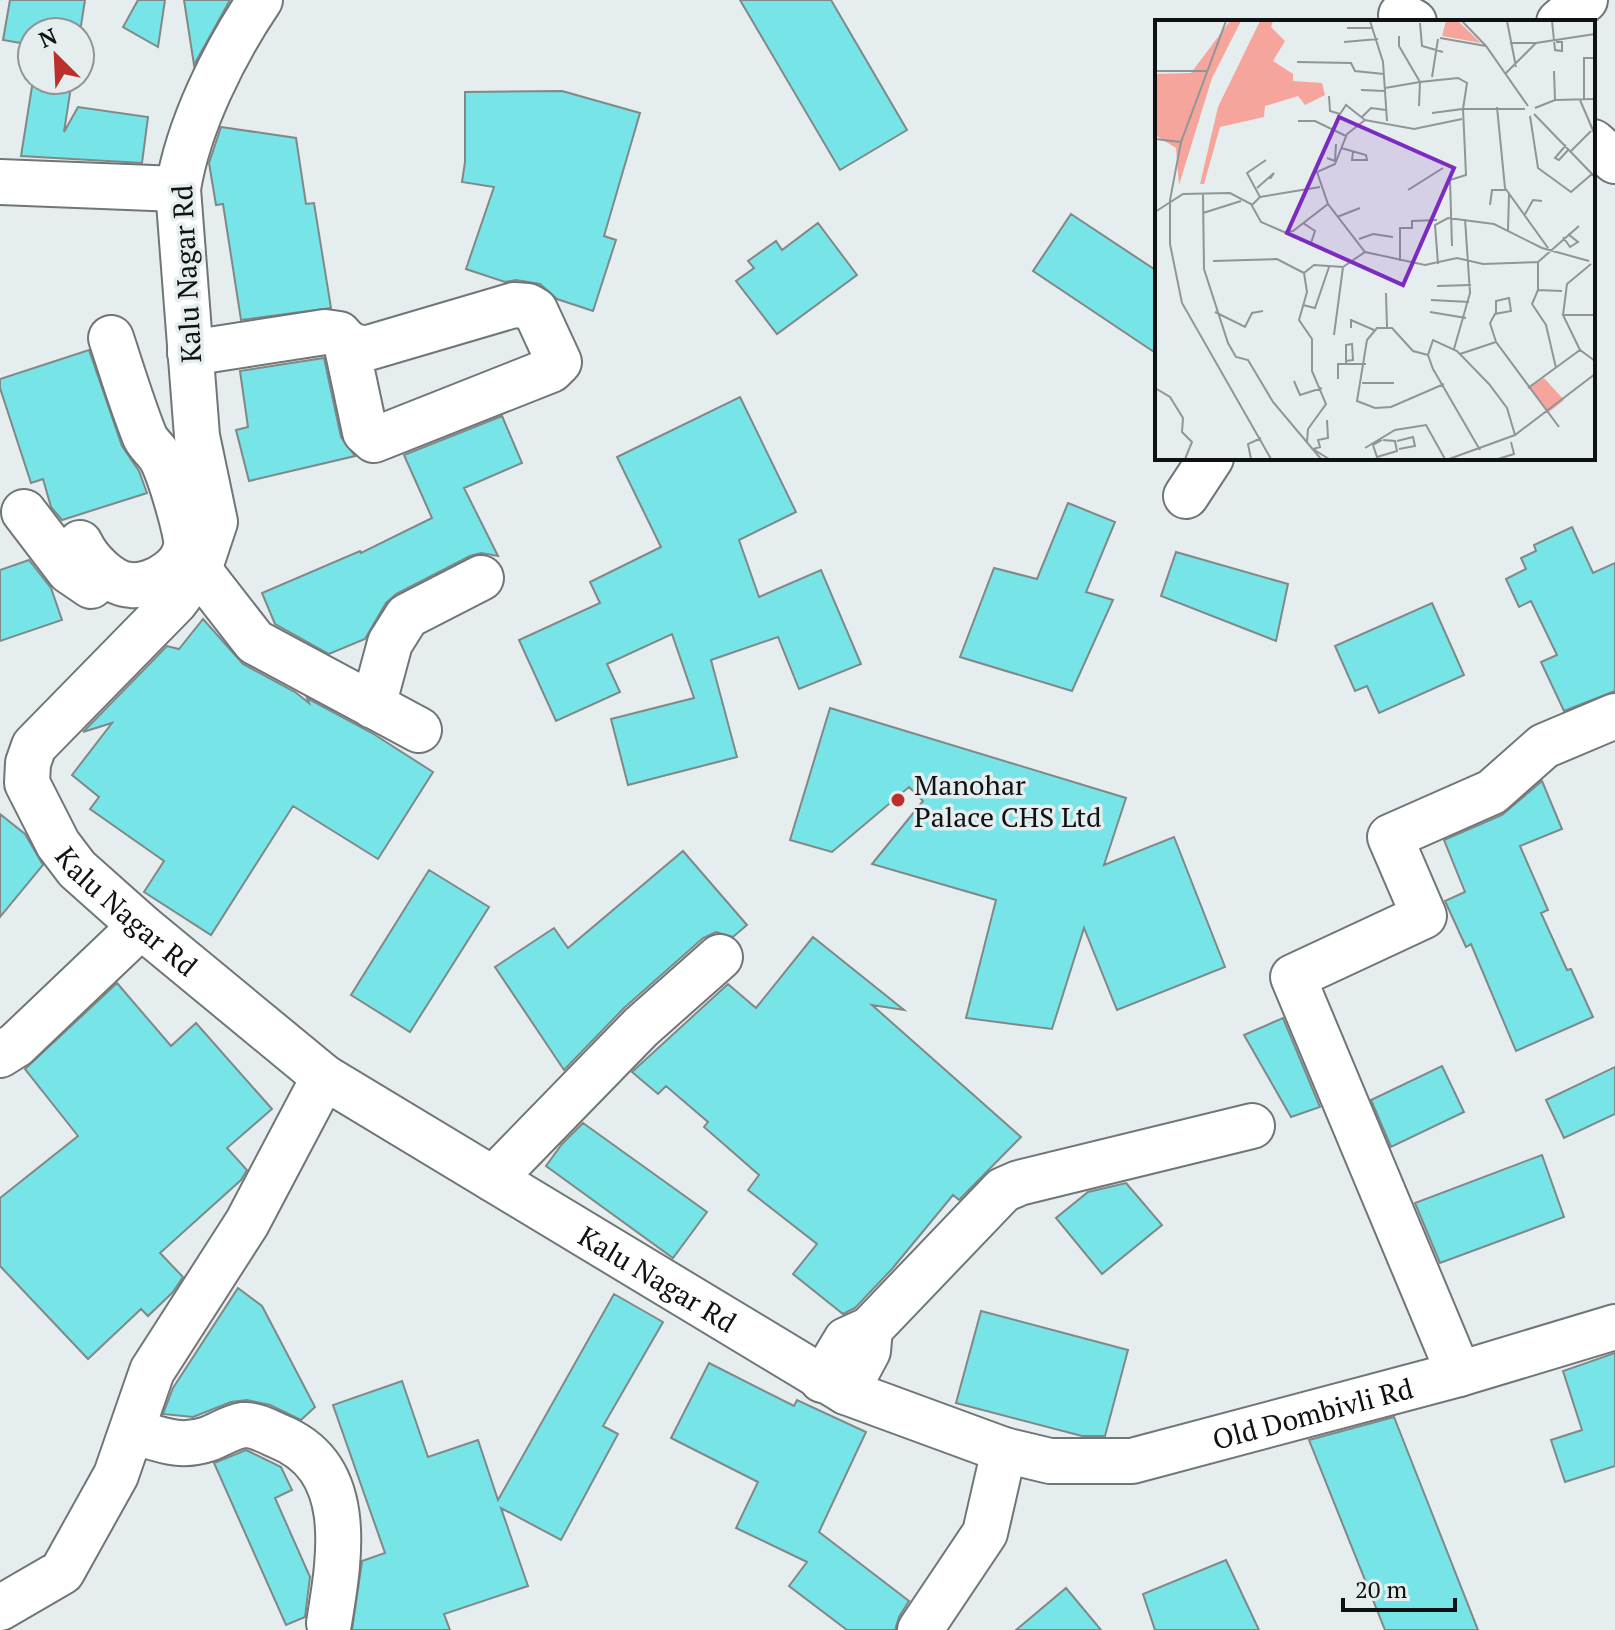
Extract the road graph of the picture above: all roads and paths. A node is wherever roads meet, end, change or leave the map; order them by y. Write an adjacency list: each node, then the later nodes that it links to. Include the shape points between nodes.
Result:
1 (260, 0): 7 (street, Kalu Nagar Rd, via 235,36 183,154)
2 (1585, 0): 3 (street)
3 (1561, 20)
4 (1595, 144): 5 (street)
5 (1615, 161)
6 (0, 182): 7 (street)
7 (178, 189): 10 (street, Kalu Nagar Rd)
8 (111, 338): 12 (street)
9 (346, 343): 9 (street, via 368,348 514,305 528,306 535,310 559,362 551,370 374,440 365,432); 10 (street, via 339,334 325,332)
10 (190, 353): 11 (street, Kalu Nagar Rd)
11 (197, 436): 12 (street); 17 (street, Kalu Nagar Rd, via 215,522)
12 (144, 449): 16 (street, via 164,463 186,541 183,559 172,571 131,585 99,568)
13 (1210, 460): 14 (street)
14 (1186, 496)
15 (24, 512): 19 (street, via 69,571)
16 (80, 543)
17 (199, 570): 19 (street, Kalu Nagar Rd); 20 (street, via 255,642)
18 (481, 578): 20 (street, via 407,616 390,643)
19 (153, 625): 23 (street, Kalu Nagar Rd, via 34,746 27,783 77,869)
20 (373, 706): 22 (street)
21 (1615, 716): 30 (street, via 1544,746 1492,792 1390,837 1424,916 1293,977)
22 (419, 730)
23 (141, 926): 25 (street); 26 (street, Kalu Nagar Rd)
24 (720, 957): 28 (street, via 641,1027)
25 (0, 1055)
26 (324, 1077): 28 (street, Kalu Nagar Rd); 32 (street, via 247,1223 152,1371)
27 (1252, 1126): 31 (street, via 1003,1190 870,1329 868,1351)
28 (493, 1179): 31 (street, Kalu Nagar Rd)
29 (1615, 1327): 30 (street, Old Dombivli Rd)
30 (1459, 1374): 33 (street, Old Dombivli Rd, via 1132,1461 1050,1461)
31 (834, 1386): 33 (street, Kalu Nagar Rd)
32 (132, 1431): 34 (street, via 116,1475 62,1572); 35 (street, via 181,1445 243,1425 294,1442 314,1458 340,1526)
33 (1004, 1450): 36 (street, via 985,1533)
34 (0, 1608)
35 (329, 1623)
36 (920, 1630)

